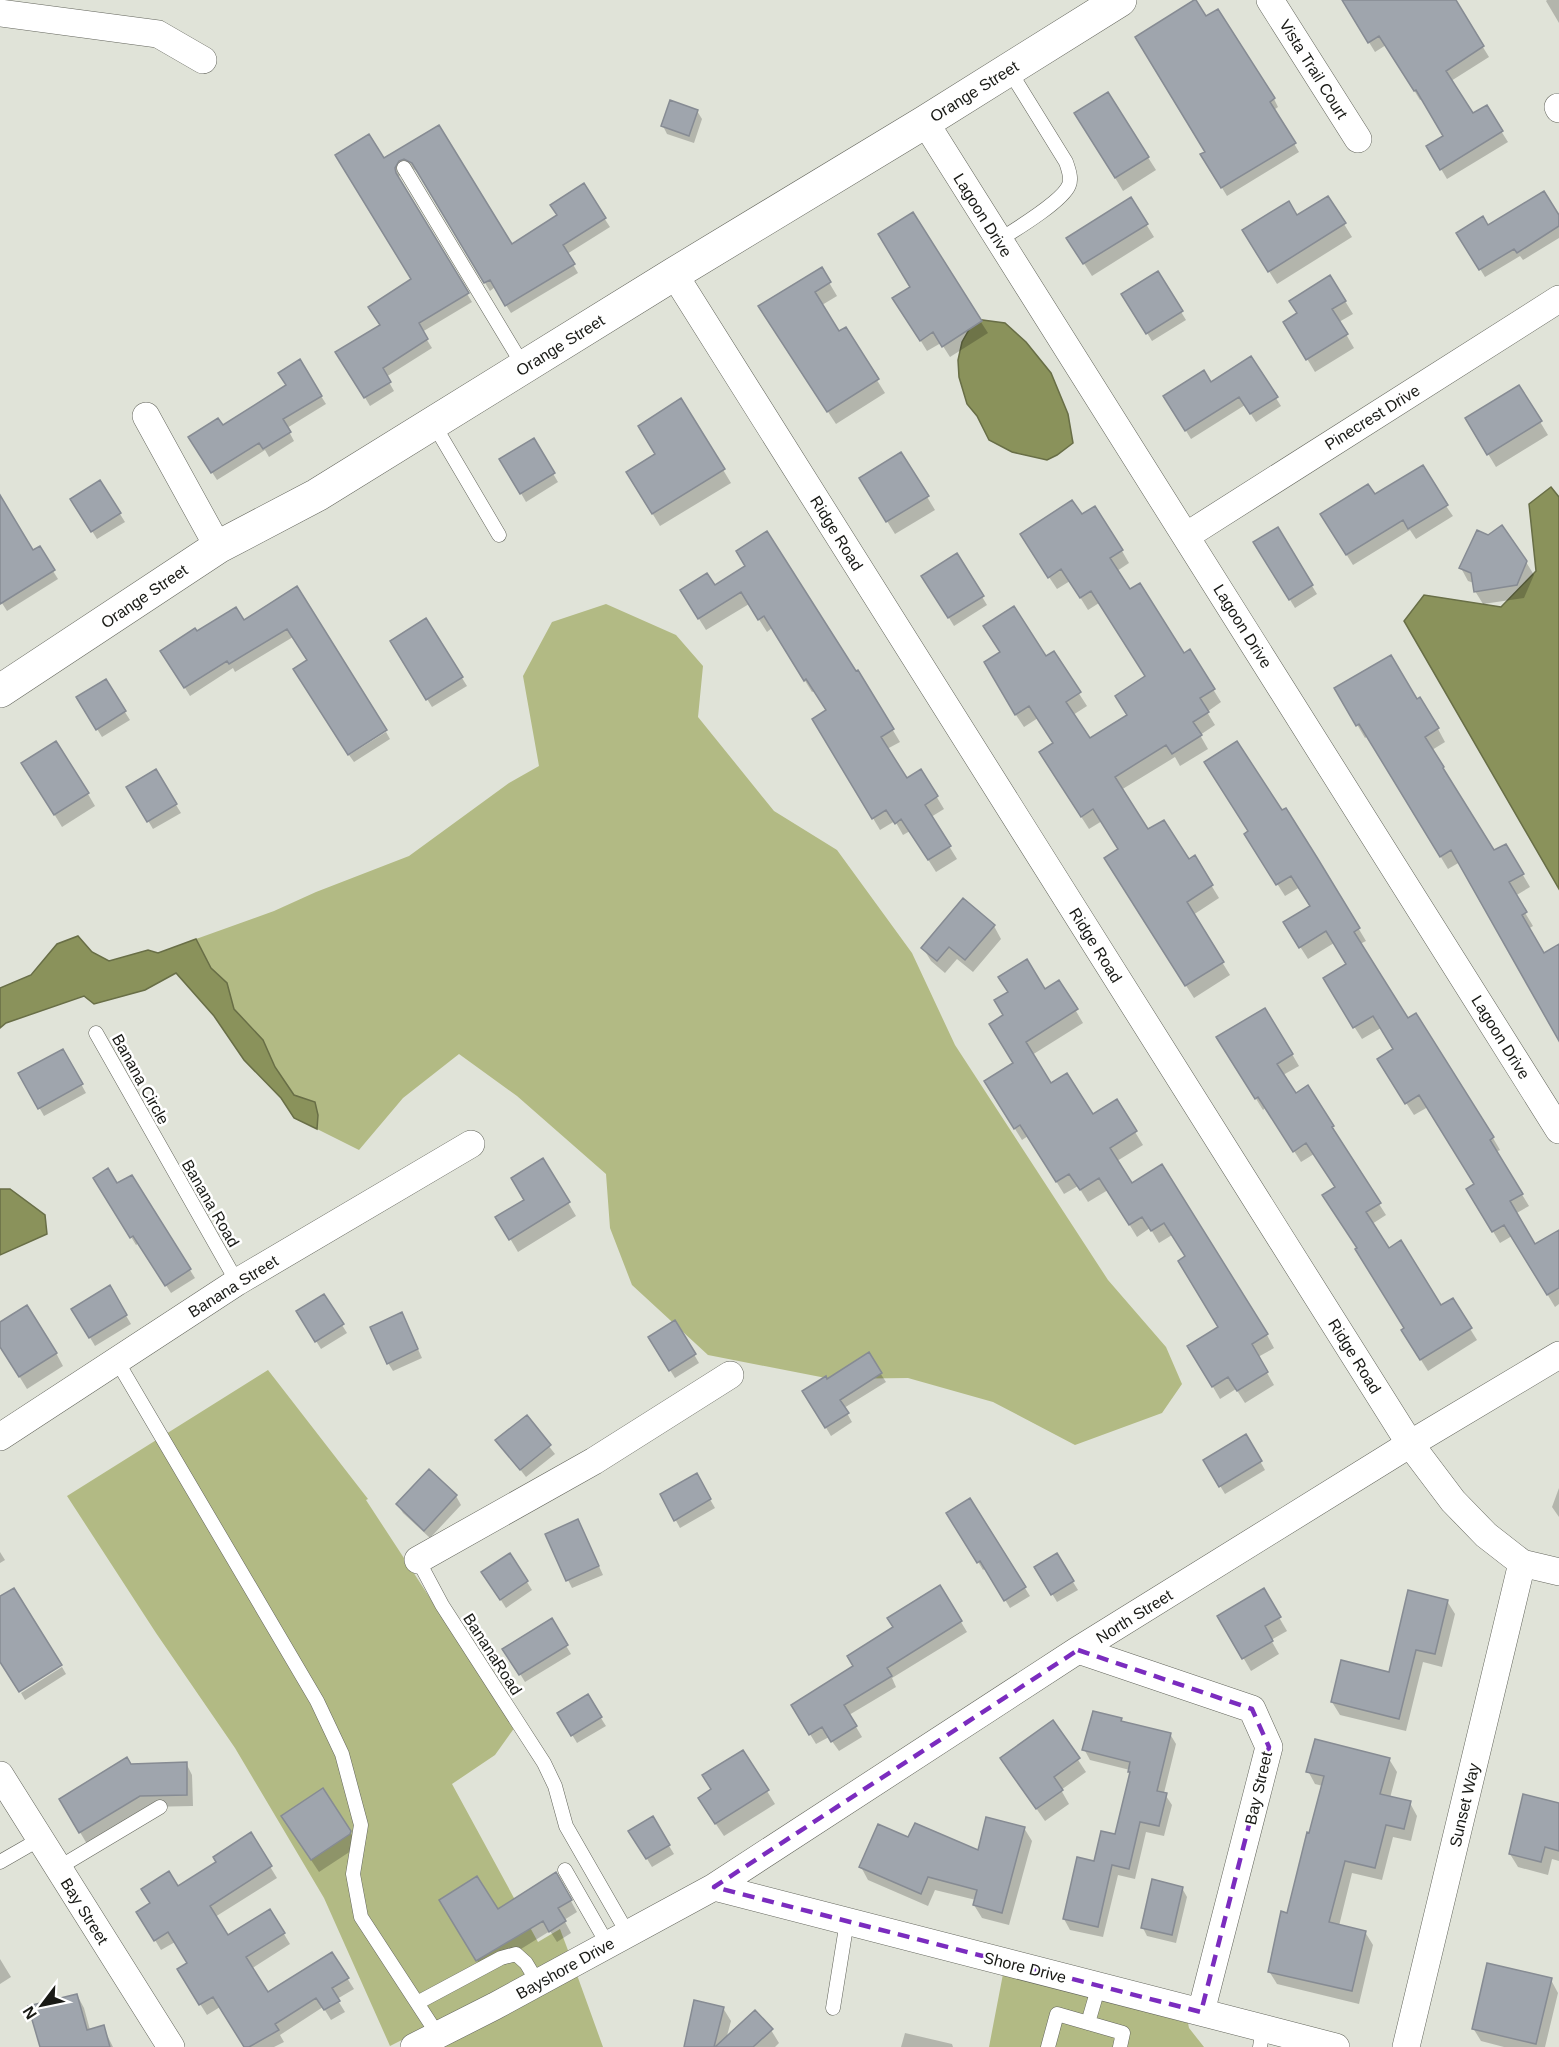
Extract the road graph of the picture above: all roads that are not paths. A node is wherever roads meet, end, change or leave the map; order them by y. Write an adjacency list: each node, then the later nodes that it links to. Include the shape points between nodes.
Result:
1 (1120, 0): 5 (street, Orange Street)
2 (1270, 0): 7 (street, Vista Trail Court)
3 (0, 13): 4 (street, via 158,34)
4 (203, 60)
5 (1009, 70): 6 (street, Orange Street); 9 (lane, via 1066,162 1070,185 1059,198)
6 (925, 122): 9 (street, Lagoon Drive); 10 (street, Orange Street)
7 (1358, 139)
8 (405, 168): 12 (lane)
9 (999, 240): 16 (street, Lagoon Drive)
10 (674, 274): 12 (street, Orange Street); 28 (street, Ridge Road)
11 (1559, 299): 16 (street, Pinecrest Drive)
12 (524, 367): 14 (street, Orange Street)
13 (146, 416): 17 (street)
14 (433, 423): 15 (lane); 17 (street, Orange Street, via 318,495)
15 (499, 534)
16 (1186, 536): 20 (street, Lagoon Drive)
17 (218, 548): 18 (street, Orange Street)
18 (3, 684)
19 (96, 1033): 21 (lane, Banana Circle)
20 (1559, 1130)
21 (156, 1141): 23 (lane, Banana Road)
22 (471, 1144): 23 (street, Banana Street)
23 (237, 1282): 25 (street, Banana Street)
24 (1559, 1355): 28 (street, North Street)
25 (117, 1360): 27 (street, Banana Street); 44 (lane, via 317,1701 342,1754 361,1825 353,1874 360,1917)
26 (730, 1375): 29 (street, via 594,1461)
27 (0, 1437)
28 (1410, 1444): 30 (street, Ridge Road, via 1453,1501 1486,1535); 32 (street, North Street)
29 (418, 1560): 41 (lane, BananaRoad, via 442,1605 544,1763 566,1826)
30 (1522, 1563): 31 (street, Ridge Road); 55 (street, Sunset Way)
31 (1559, 1572)
32 (1078, 1650): 39 (street, North Street); 46 (street, Bay Street, via 1252,1709 1269,1747)
33 (0, 1775): 35 (street, Bay Street)
34 (160, 1807): 37 (lane)
35 (40, 1839): 36 (lane); 37 (street, Bay Street)
36 (0, 1863)
37 (58, 1868): 50 (street, Bay Street)
38 (565, 1870): 41 (lane)
39 (714, 1887): 40 (street, Shore Drive); 41 (street, Bayshore Drive)
40 (847, 1921): 43 (street, Shore Drive); 45 (lane)
41 (618, 1939): 42 (street, Bayshore Drive)
42 (538, 1983): 44 (lane, via 516,1954 501,1958); 48 (street, Bayshore Drive)
43 (1099, 1985): 46 (street, Shore Drive); 47 (lane)
44 (417, 2003): 48 (lane)
45 (833, 2008)
46 (1201, 2012): 49 (street, Shore Drive)
47 (1088, 2023): 52 (lane, via 1058,2014); 53 (lane, via 1123,2033)
48 (438, 2035): 51 (street, Bayshore Drive)
49 (1261, 2038): 54 (street, Shore Drive)
50 (171, 2047)
51 (414, 2047)
52 (1048, 2047)
53 (1120, 2047)
54 (1336, 2047)
55 (1406, 2047)

